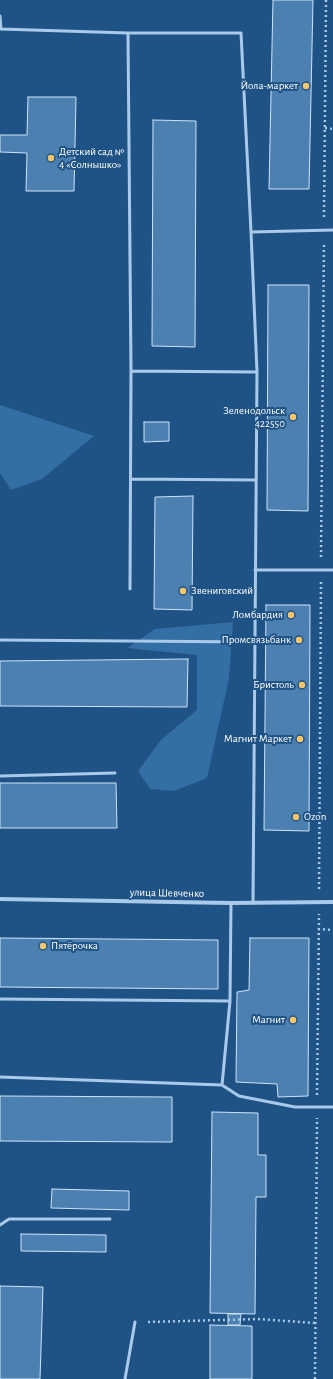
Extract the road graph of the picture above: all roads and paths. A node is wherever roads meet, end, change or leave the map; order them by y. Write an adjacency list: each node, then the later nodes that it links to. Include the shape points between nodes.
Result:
1 (326, 0): 5 (path)
2 (0, 16): 3 (lane)
3 (0, 29): 4 (lane)
4 (128, 33): 9 (lane, via 241,34); 10 (lane)
5 (325, 128): 6 (path); 7 (path)
6 (333, 129)
7 (324, 230): 8 (lane); 9 (lane); 15 (path)
8 (333, 230)
9 (251, 232): 11 (lane)
10 (131, 371): 11 (lane); 12 (lane)
11 (257, 372): 13 (lane)
12 (130, 479): 13 (lane); 17 (lane)
13 (256, 480): 14 (lane)
14 (255, 570): 15 (lane); 19 (lane)
15 (321, 570): 16 (lane); 23 (path)
16 (333, 570)
17 (130, 589)
18 (0, 640): 19 (lane)
19 (255, 642): 26 (lane)
20 (115, 773): 21 (lane)
21 (0, 776)
22 (0, 899): 25 (street, улица Шевченко)
23 (319, 902): 24 (street, улица Шевченко); 26 (street, улица Шевченко); 27 (path)
24 (333, 902)
25 (231, 903): 26 (street, улица Шевченко); 30 (lane)
26 (253, 903)
27 (318, 930): 28 (path); 33 (path)
28 (333, 930)
29 (0, 1000): 30 (lane)
30 (230, 1001): 32 (lane)
31 (0, 1077): 32 (lane)
32 (222, 1085): 33 (lane, via 239,1096 295,1107)
33 (317, 1107): 34 (lane); 38 (path)
34 (333, 1107)
35 (110, 1219): 36 (lane, via 9,1219)
36 (0, 1225)
37 (135, 1322): 38 (path, via 258,1319); 39 (lane)
38 (315, 1323): 40 (path)
39 (125, 1379)
40 (315, 1379)

